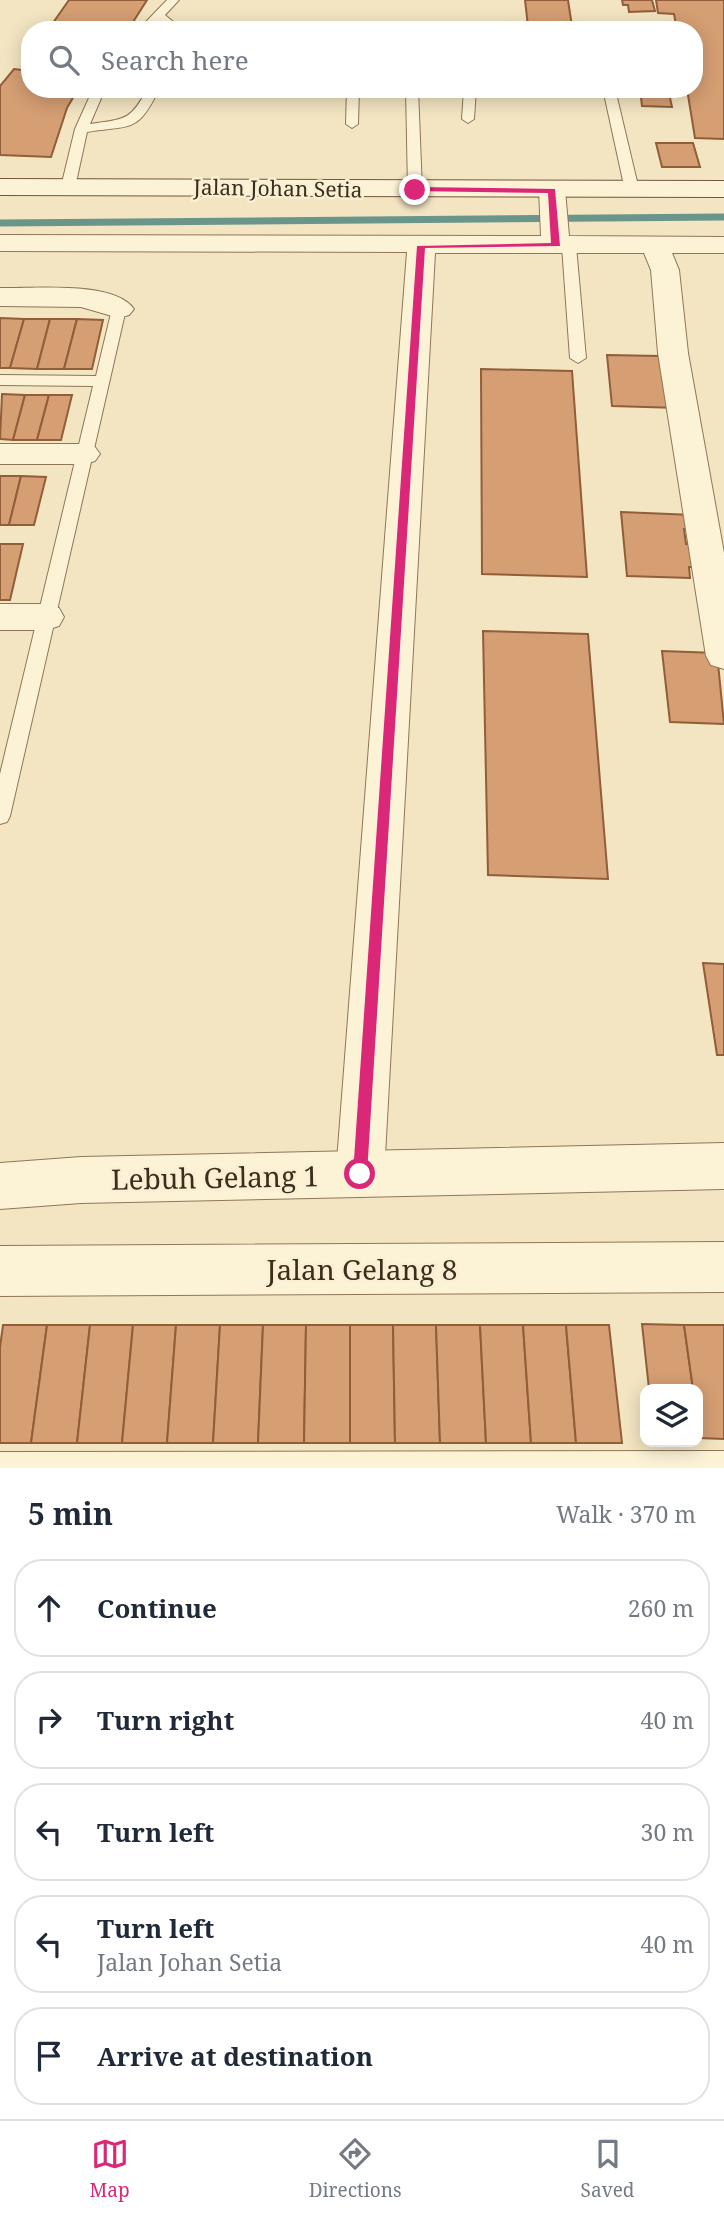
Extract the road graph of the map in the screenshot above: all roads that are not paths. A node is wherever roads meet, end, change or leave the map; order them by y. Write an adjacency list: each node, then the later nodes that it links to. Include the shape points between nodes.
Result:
1 (173, 0): 2 (lane)
2 (158, 15): 3 (lane); 4 (lane)
3 (152, 21)
4 (166, 21)
5 (95, 98): 13 (lane)
6 (148, 98): 13 (lane, via 140,115 128,122)
7 (353, 98): 12 (lane)
8 (412, 98): 17 (lane)
9 (469, 98): 11 (lane)
10 (611, 98): 18 (lane)
11 (468, 119)
12 (352, 124)
13 (81, 129): 15 (lane)
14 (0, 187): 15 (street, Jalan Johan Setia)
15 (68, 187): 17 (street, Jalan Johan Setia)
16 (724, 189): 18 (street, Jalan Johan Setia)
17 (415, 190): 19 (street, Jalan Johan Setia)
18 (632, 190): 19 (street, Jalan Johan Setia)
19 (552, 197): 20 (street)
20 (560, 242): 22 (street); 24 (street); 27 (lane)
21 (0, 243): 24 (street)
22 (654, 245): 23 (street); 34 (street, via 665,270 673,353)
23 (724, 245)
24 (421, 246): 37 (street)
25 (0, 297): 26 (street, via 87,299 112,302)
26 (119, 309): 29 (lane)
27 (578, 358)
28 (0, 380): 29 (lane)
29 (100, 381): 31 (lane)
30 (0, 454): 31 (street)
31 (83, 454): 33 (lane)
32 (0, 617): 33 (street)
33 (46, 617): 35 (lane)
34 (724, 656)
35 (0, 816)
36 (724, 1166): 37 (street, Lebuh Gelang 1)
37 (360, 1174): 38 (street, Lebuh Gelang 1)
38 (0, 1186)
39 (724, 1267): 40 (street, Jalan Gelang 8)
40 (0, 1271)
41 (724, 1465): 42 (lane)
42 (0, 1466)

